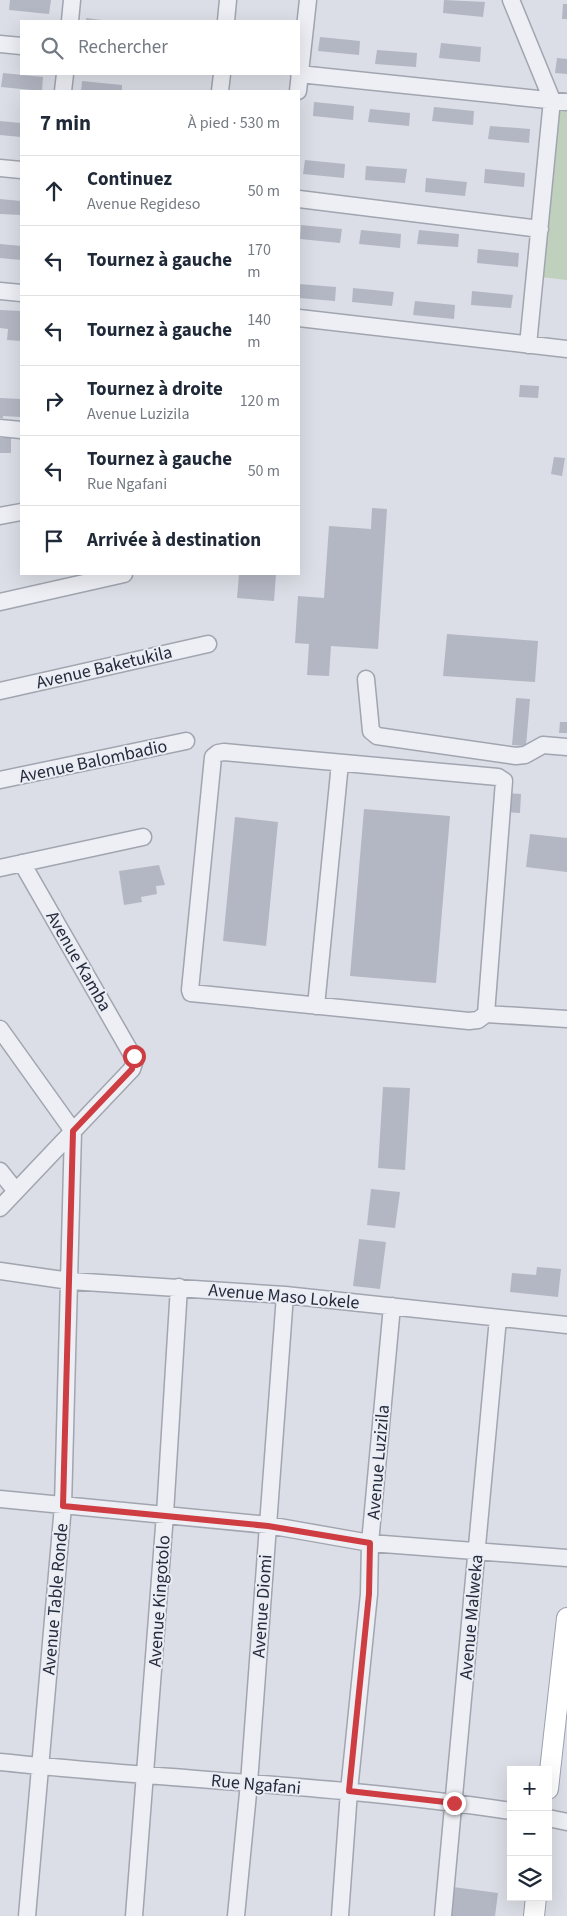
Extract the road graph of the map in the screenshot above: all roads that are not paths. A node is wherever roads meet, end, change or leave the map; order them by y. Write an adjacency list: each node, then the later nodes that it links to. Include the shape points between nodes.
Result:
1 (72, 0): 5 (street)
2 (228, 0): 6 (street)
3 (308, 0): 9 (street)
4 (511, 0): 16 (street)
5 (70, 20)
6 (226, 20)
7 (0, 44): 8 (street)
8 (20, 46)
9 (300, 74): 16 (street)
10 (65, 75): 13 (street)
11 (222, 75): 14 (street)
12 (300, 75): 15 (street)
13 (63, 90)
14 (220, 90)
15 (298, 90)
16 (560, 101): 20 (street)
17 (0, 168): 18 (street)
18 (20, 170)
19 (300, 199): 20 (street)
20 (540, 229): 24 (street)
21 (0, 291): 22 (street)
22 (20, 293)
23 (300, 318): 24 (street)
24 (528, 345): 25 (street)
25 (567, 349)
26 (0, 428): 27 (street)
27 (20, 430)
28 (20, 512): 29 (street)
29 (0, 516)
30 (120, 575): 31 (street)
31 (0, 602)
32 (208, 644): 34 (street, Avenue Baketukila)
33 (366, 679): 36 (street, via 372,731 377,736 516,756 543,746)
34 (0, 691)
35 (186, 741): 38 (street, Avenue Balombadio)
36 (567, 746)
37 (340, 763): 42 (street); 42 (street, via 224,752 213,757 190,980 190,990 196,995); 43 (street, via 504,781)
38 (0, 780)
39 (143, 838): 40 (street)
40 (22, 863): 41 (street); 46 (street, Avenue Kamba, via 135,1060 132,1069)
41 (0, 868)
42 (316, 1006): 43 (street, via 469,1021 478,1020)
43 (486, 1014): 44 (street)
44 (567, 1019)
45 (0, 1029): 46 (street)
46 (73, 1131): 48 (street); 51 (street, Avenue Table Ronde)
47 (0, 1171): 48 (street)
48 (16, 1190): 49 (street)
49 (0, 1208)
50 (0, 1271): 51 (street, Avenue Maso Lokele)
51 (70, 1281): 52 (street, Avenue Maso Lokele); 58 (street, Avenue Table Ronde)
52 (178, 1287): 53 (street, Avenue Maso Lokele); 59 (street, Avenue Kingotolo)
53 (285, 1295): 54 (street, Avenue Maso Lokele); 60 (street, Avenue Diomi)
54 (392, 1306): 55 (street, Avenue Maso Lokele); 61 (street, Avenue Luzizila)
55 (498, 1318): 56 (street, Avenue Maso Lokele); 62 (street, Avenue Malweka)
56 (567, 1324)
57 (0, 1499): 58 (street)
58 (63, 1506): 59 (street); 66 (street, Avenue Table Ronde)
59 (165, 1514): 60 (street); 68 (street, Avenue Kingotolo)
60 (268, 1526): 61 (street); 69 (street, Avenue Diomi)
61 (370, 1543): 62 (street); 70 (street, Avenue Luzizila, via 369,1594)
62 (477, 1552): 63 (street); 71 (street, Avenue Malweka)
63 (567, 1558)
64 (567, 1618): 67 (main road)
65 (0, 1762): 66 (street, Rue Ngafani)
66 (40, 1766): 68 (street, Rue Ngafani); 76 (street, Avenue Table Ronde)
67 (551, 1766)
68 (146, 1776): 69 (street, Rue Ngafani); 77 (street, Avenue Kingotolo)
69 (249, 1783): 70 (street, Rue Ngafani); 78 (street, Avenue Diomi)
70 (349, 1791): 71 (street, Rue Ngafani); 79 (street, Avenue Luzizila)
71 (454, 1803): 72 (street, Rue Ngafani); 80 (street, Avenue Malweka)
72 (507, 1810)
73 (552, 1819): 74 (street)
74 (567, 1822)
75 (536, 1901): 81 (main road)
76 (27, 1916)
77 (134, 1916)
78 (236, 1916)
79 (340, 1916)
80 (443, 1916)
81 (534, 1916)

